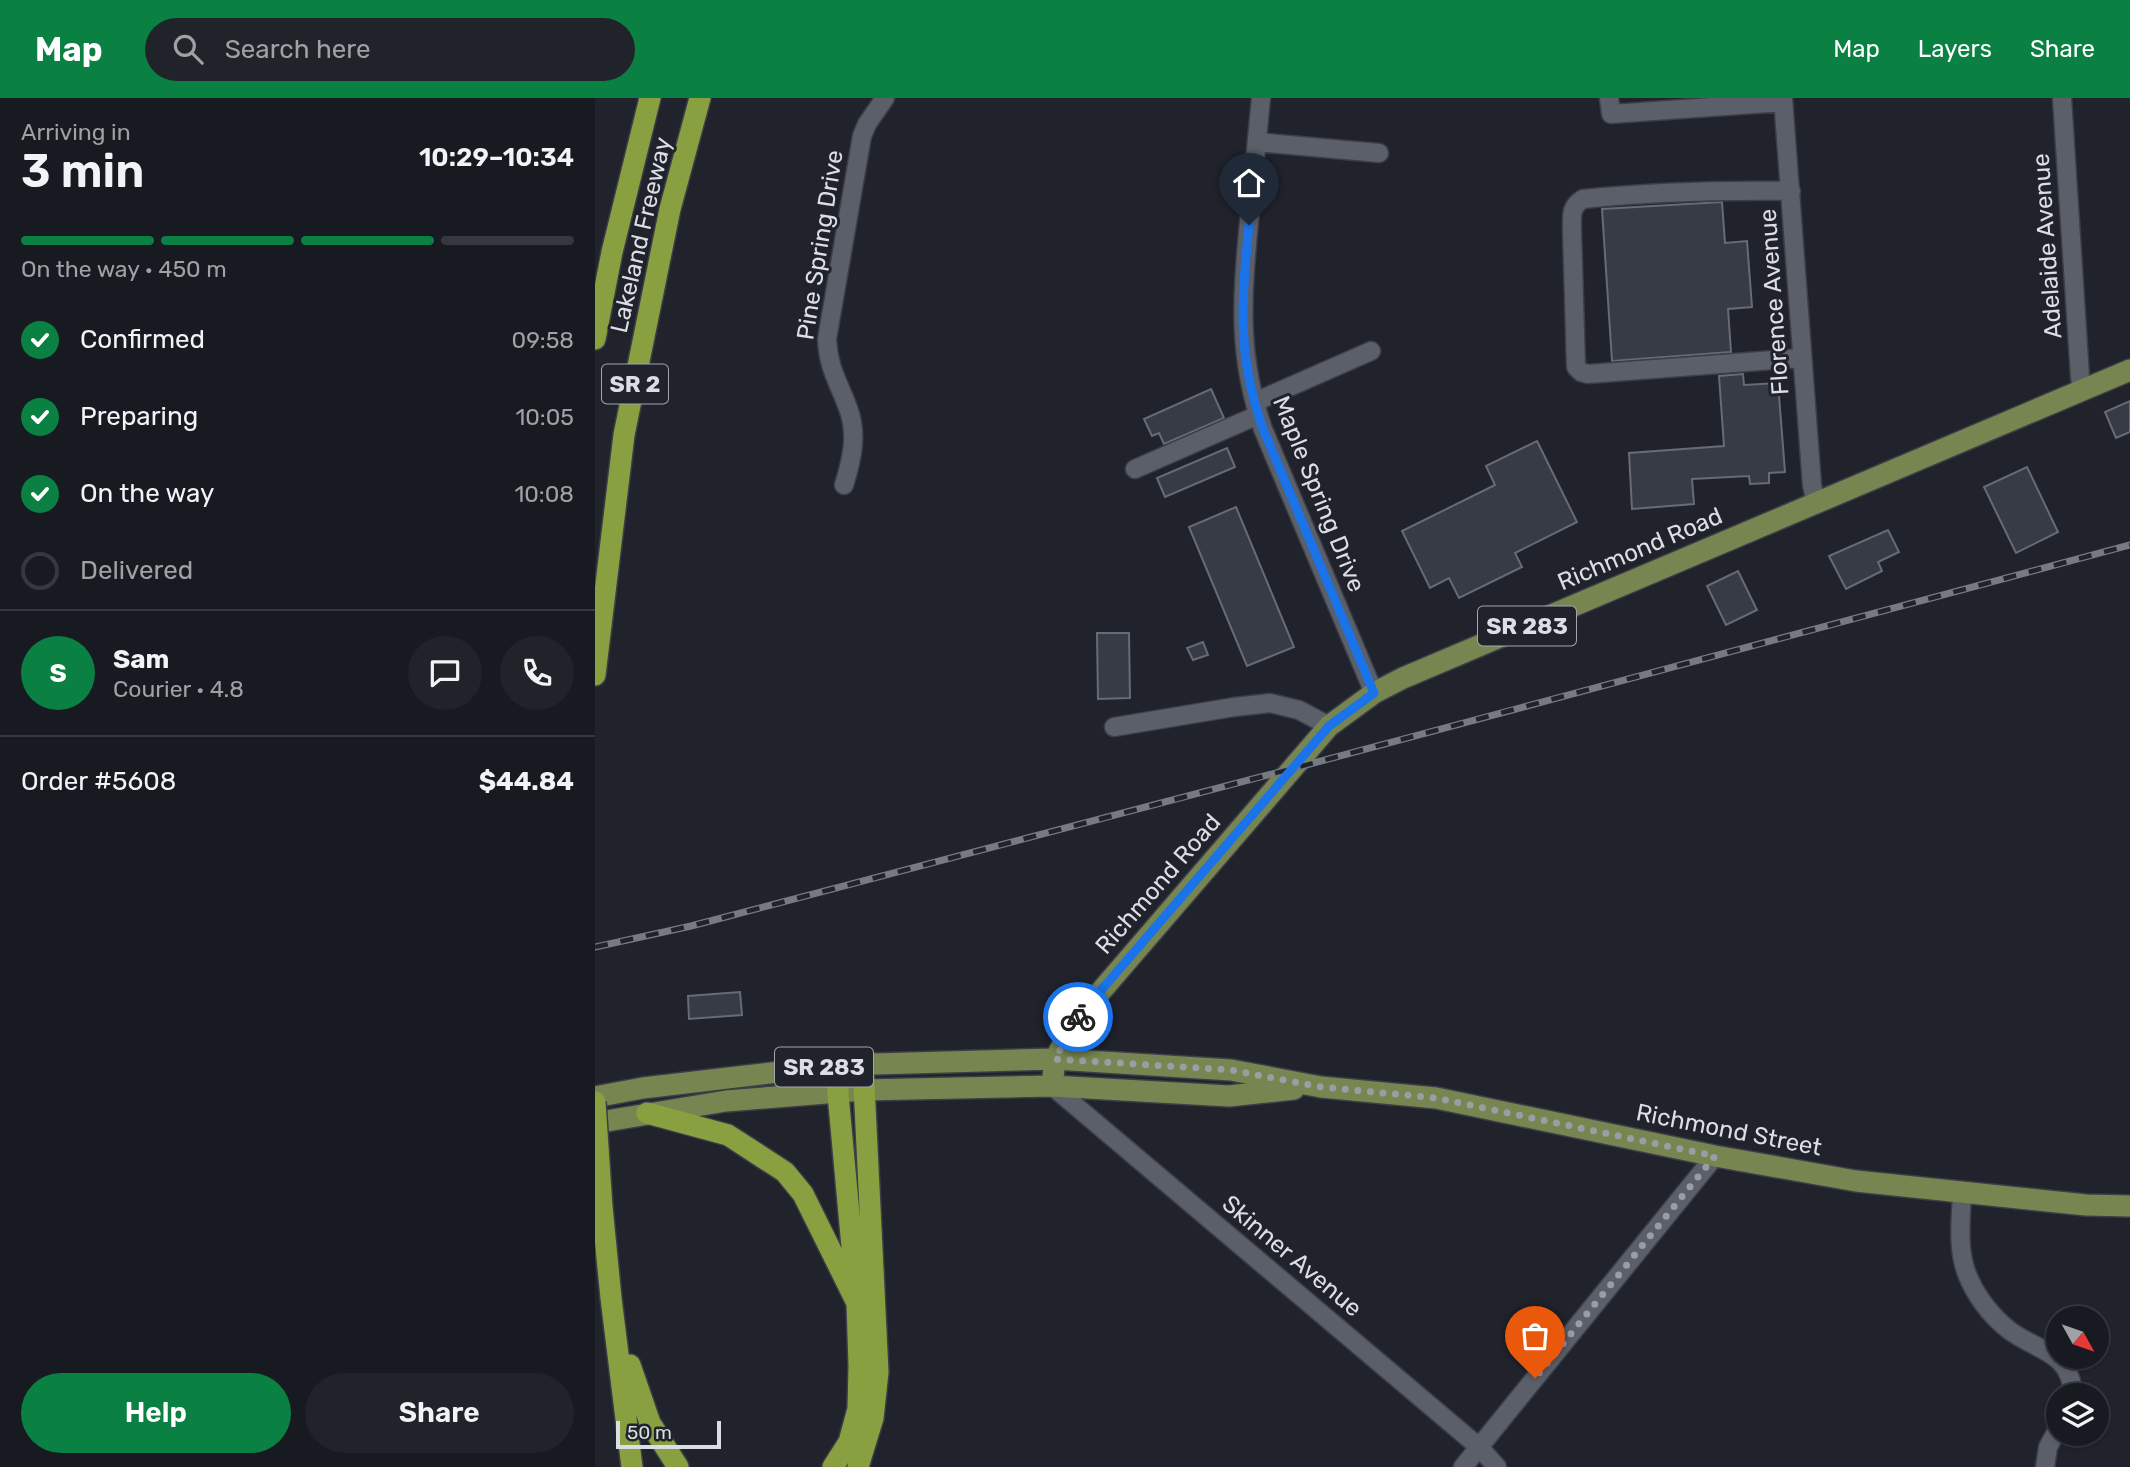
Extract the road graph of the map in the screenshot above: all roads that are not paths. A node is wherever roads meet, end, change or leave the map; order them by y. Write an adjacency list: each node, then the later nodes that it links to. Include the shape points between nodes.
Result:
1 (650, 98): 12 (highway, Lakeland Freeway / SR 2)
2 (700, 98): 21 (highway, Lakeland Freeway / SR 2, via 670,209 624,435)
3 (885, 98): 19 (street, Pine Spring Drive, via 862,136 827,340 830,368 849,410 854,437)
4 (1261, 98): 9 (street, Maple Spring Drive)
5 (1609, 98): 8 (street, via 1611,114)
6 (2062, 98): 16 (street, Adelaide Avenue)
7 (1783, 100): 8 (street); 11 (street, Florence Avenue)
8 (1714, 103)
9 (1257, 142): 10 (street); 17 (street, Maple Spring Drive, via 1242,312 1244,352)
10 (1379, 153)
11 (1791, 191): 14 (street, Florence Avenue); 14 (street, via 1665,193 1577,203 1572,209 1576,367 1588,374)
12 (595, 339)
13 (1371, 351): 17 (street)
14 (1801, 358): 20 (street, Florence Avenue)
15 (2130, 370): 16 (main road, Richmond Road / SR 283)
16 (2082, 390): 20 (main road, Richmond Road / SR 283)
17 (1257, 409): 18 (street); 22 (street, Maple Spring Drive)
18 (1135, 469)
19 (843, 485)
20 (1816, 503): 22 (main road, Richmond Road / SR 283)
21 (595, 675)
22 (1374, 693): 23 (main road, Richmond Road / SR 283)
23 (1329, 726): 24 (street, via 1299,710 1270,703); 25 (main road, Richmond Road / SR 283, via 1076,1019)
24 (1114, 727)
25 (1055, 1059): 27 (main road, Richmond Street / SR 283); 28 (main road, Richmond Road / SR 283); 29 (main road, Richmond Street, via 1231,1070)
26 (838, 1065): 27 (main road, Richmond Street / SR 283); 31 (highway); 32 (main road, Richmond Street / SR 283, via 643,1088)
27 (863, 1065): 30 (highway)
28 (1052, 1086): 29 (main road, Richmond Street, via 1229,1096); 30 (main road, Richmond Street / SR 283); 42 (street, Skinner Avenue)
29 (1321, 1087): 35 (main road, Richmond Street, via 1436,1098)
30 (863, 1090): 31 (main road, Richmond Street / SR 283); 46 (highway, via 878,1372 873,1418)
31 (838, 1094): 33 (main road, Richmond Street / SR 283, via 726,1101); 39 (highway)
32 (595, 1100): 38 (highway, bridge)
33 (647, 1113): 34 (main road, Richmond Street / SR 283); 39 (highway, via 728,1135 785,1172 803,1194)
34 (595, 1123)
35 (1715, 1156): 36 (main road, Richmond Street, via 1856,1181); 42 (street)
36 (1962, 1193): 37 (main road, Richmond Street); 40 (street, via 1963,1262 1972,1284 2008,1329 2059,1358)
37 (2130, 1206)
38 (611, 1298): 43 (highway); 44 (highway, via 650,1423)
39 (857, 1303): 45 (highway, via 858,1409 849,1441)
40 (2071, 1383)
41 (2049, 1446): 49 (street)
42 (1479, 1447): 47 (street); 48 (street, Skinner Avenue)
43 (632, 1467)
44 (678, 1467)
45 (833, 1467)
46 (858, 1467)
47 (1463, 1467)
48 (1497, 1467)
49 (2045, 1467)

